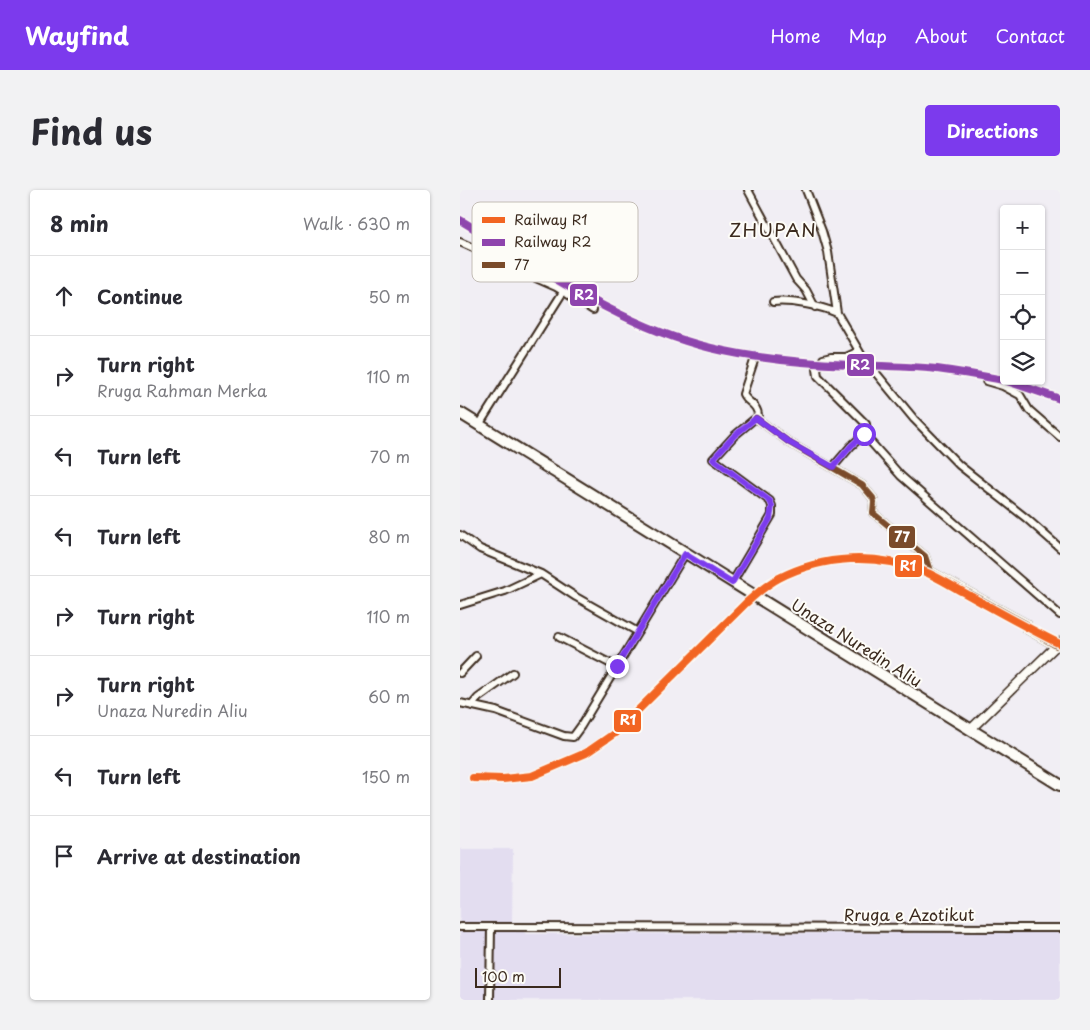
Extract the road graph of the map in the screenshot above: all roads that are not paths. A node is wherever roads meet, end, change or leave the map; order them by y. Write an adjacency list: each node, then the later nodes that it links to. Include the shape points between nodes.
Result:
1 (748, 190): 8 (street, via 796,279)
2 (806, 190): 10 (street, via 828,252)
3 (460, 242): 4 (street)
4 (472, 247)
5 (547, 282): 6 (street)
6 (563, 292): 9 (street); 16 (street)
7 (773, 302): 8 (street)
8 (816, 307): 10 (street)
9 (593, 310)
10 (837, 313): 11 (street)
11 (860, 353): 17 (street, via 823,359 817,372 821,380 866,424); 21 (street, via 914,419 959,465)
12 (754, 360): 15 (street, via 743,394 757,410)
13 (986, 381): 18 (street, via 1020,395 1029,410)
14 (460, 414): 16 (main road, Unaza Nuredin Aliu)
15 (756, 418): 19 (street, via 790,443); 24 (street, via 713,459 766,498 772,506 770,519)
16 (479, 425): 22 (main road, Unaza Nuredin Aliu)
17 (867, 435): 19 (street, via 851,446); 26 (street, via 901,476)
18 (1060, 437)
19 (833, 467): 29 (street, via 869,492 874,502 874,513 925,556 930,571 1027,624 1026,629)
20 (460, 535): 23 (street, via 480,549)
21 (1060, 548)
22 (685, 554): 24 (main road, Unaza Nuredin Aliu); 27 (street)
23 (541, 574): 25 (street, via 505,591); 27 (street)
24 (732, 583): 36 (main road, Unaza Nuredin Aliu)
25 (460, 605)
26 (1060, 615)
27 (638, 632): 31 (street)
28 (559, 637): 31 (street)
29 (1057, 648): 36 (street)
30 (476, 656): 33 (street)
31 (617, 666): 35 (street, via 571,738)
32 (513, 673): 35 (street)
33 (460, 674)
34 (460, 703): 35 (street)
35 (472, 705)
36 (970, 730): 37 (main road, Unaza Nuredin Aliu)
37 (1060, 785)
38 (460, 927): 39 (street, Rruga e Azotikut)
39 (491, 927): 40 (street, Rruga e Azotikut); 41 (street)
40 (1060, 928)
41 (490, 1000)

